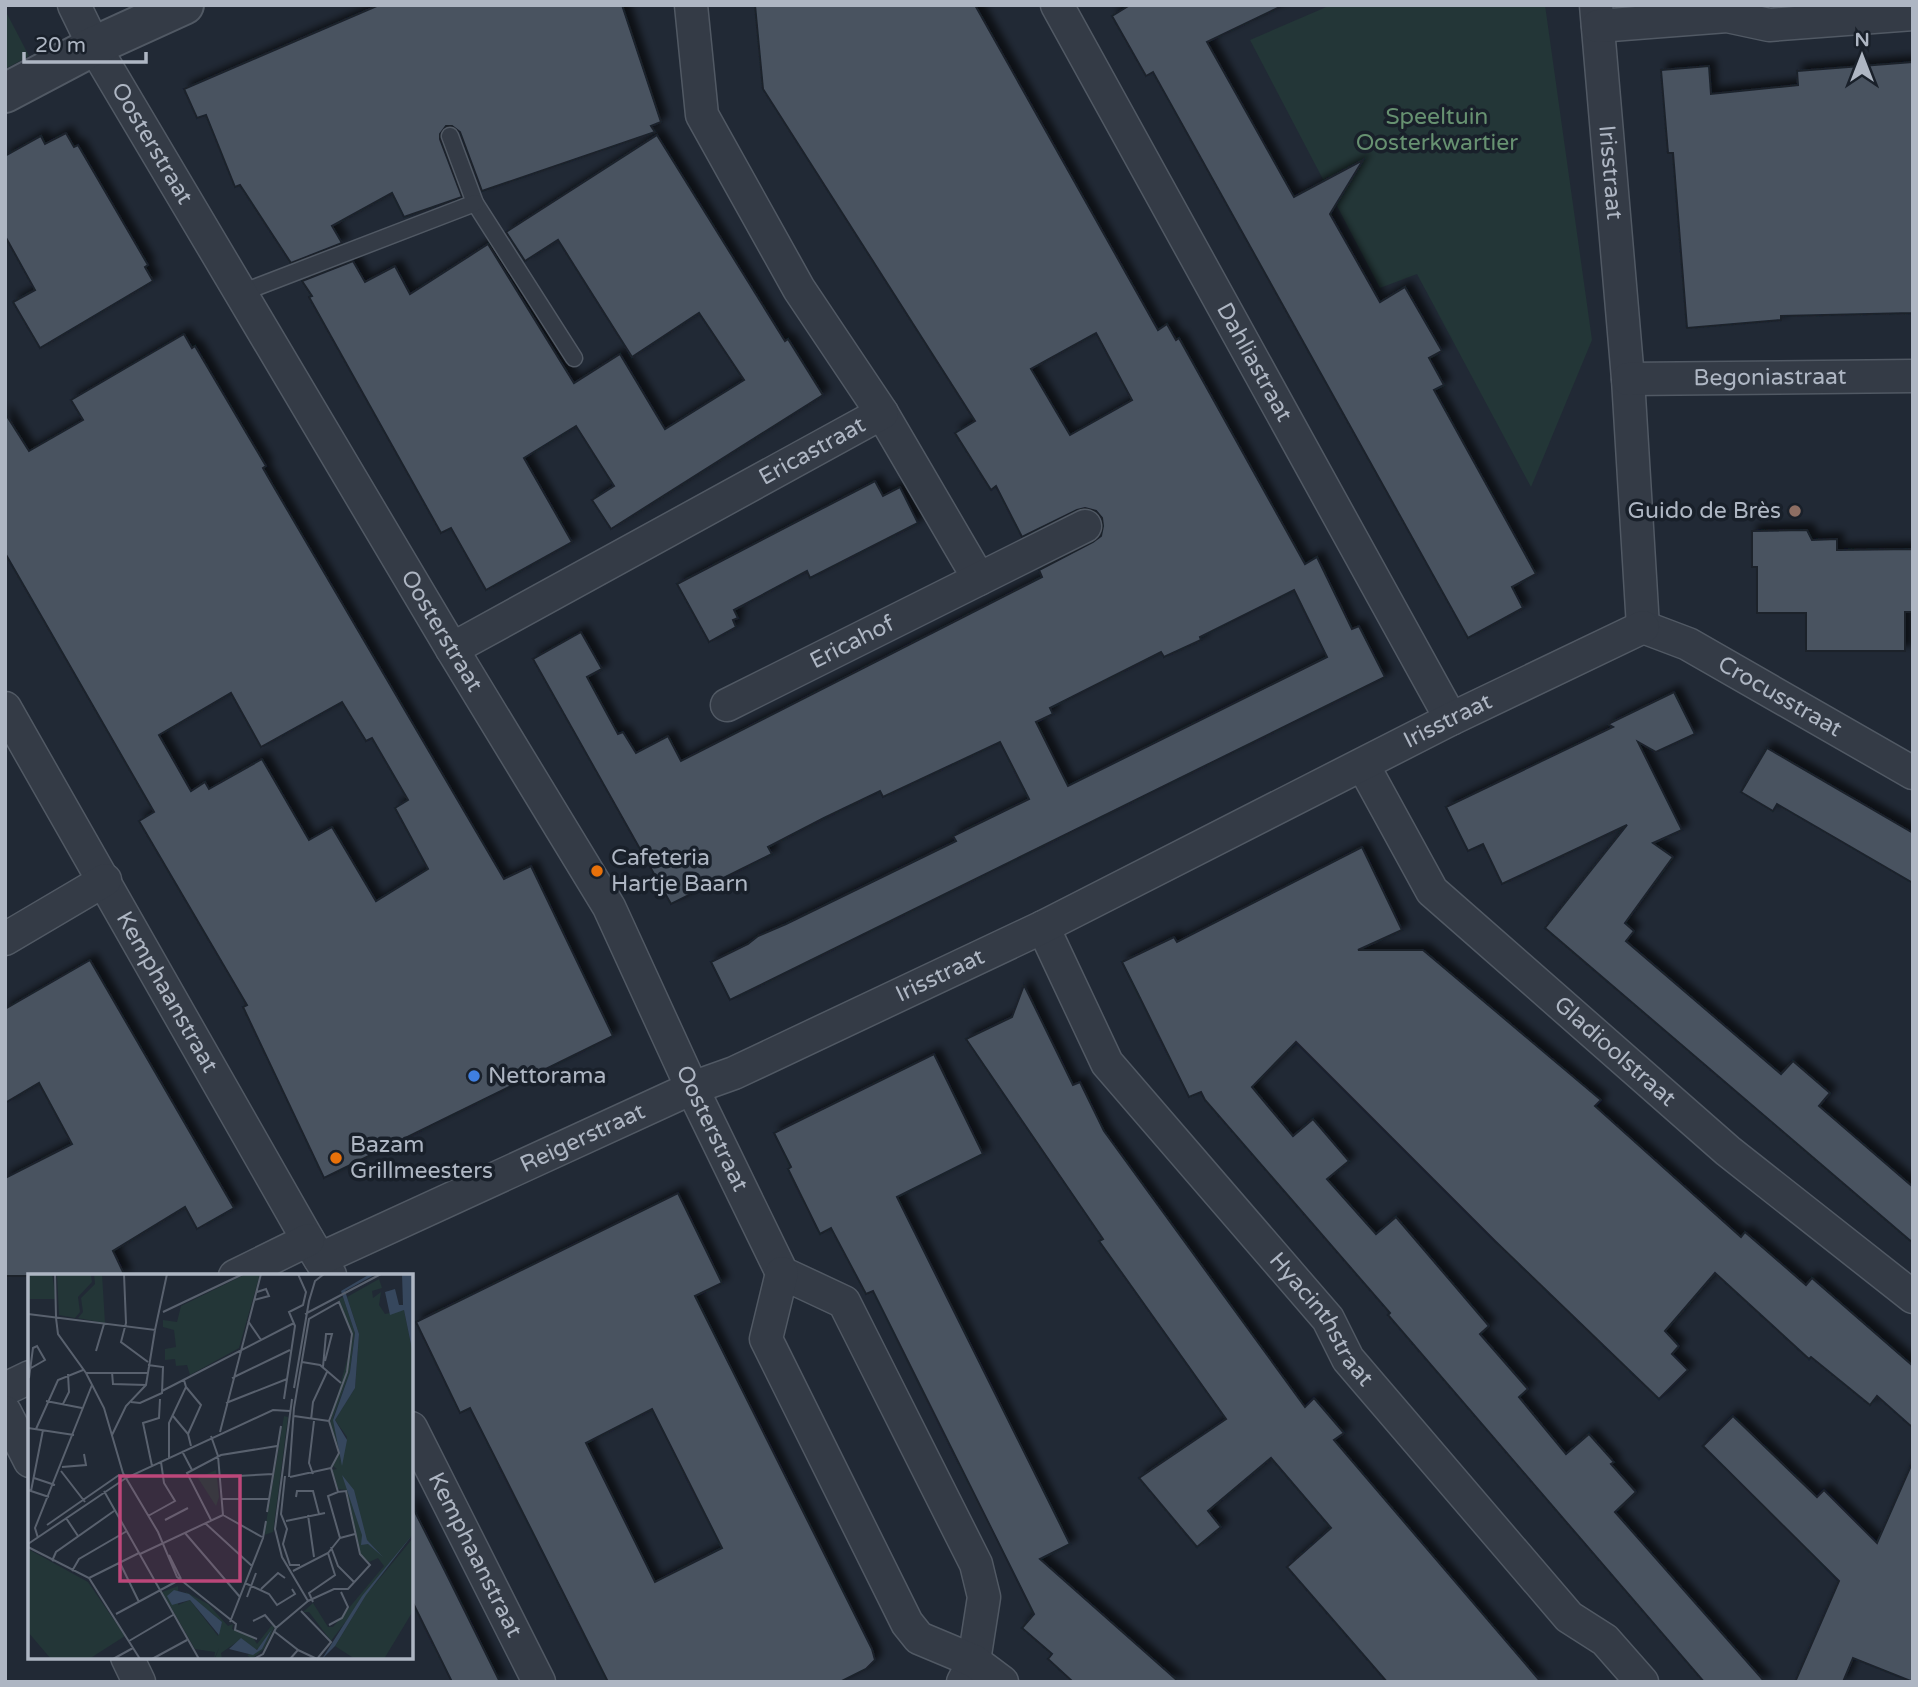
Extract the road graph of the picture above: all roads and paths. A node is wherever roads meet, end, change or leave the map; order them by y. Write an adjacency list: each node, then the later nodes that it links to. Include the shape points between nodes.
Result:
1 (74, 5): 7 (street, Oosterstraat)
2 (184, 5): 7 (street)
3 (691, 5): 15 (street, Ericastraat, via 702,115 799,289)
4 (1057, 5): 22 (street, Dahliastraat)
5 (1913, 14): 6 (street, via 1769,25 1727,16)
6 (1597, 16): 14 (street, Irisstraat)
7 (94, 46): 8 (street); 11 (street, Oosterstraat)
8 (5, 93)
9 (450, 136): 10 (lane)
10 (475, 203): 11 (lane); 12 (lane)
11 (241, 293): 19 (street, Oosterstraat)
12 (574, 358)
13 (1913, 376): 14 (street, Begoniastraat)
14 (1628, 379): 18 (street, Irisstraat)
15 (881, 413): 17 (street); 19 (street, Ericastraat)
16 (1085, 526): 17 (street, Ericahof)
17 (979, 579): 20 (street, Ericahof)
18 (1643, 627): 22 (street, Irisstraat); 24 (street, Crocusstraat, via 1688,644)
19 (452, 649): 28 (street, Oosterstraat, via 609,907)
20 (727, 705)
21 (5, 708): 25 (street, Kemphaanstraat)
22 (1451, 719): 23 (street, Irisstraat)
23 (1363, 765): 26 (street, Irisstraat); 32 (street, Gladioolstraat, via 1432,891 1728,1151)
24 (1913, 773)
25 (105, 880): 27 (street); 29 (street, Kemphaanstraat)
26 (1043, 927): 28 (street, Irisstraat, via 734,1073); 43 (street, Hyacinthstraat, via 1107,1063 1328,1320 1348,1359 1569,1616 1605,1640)
27 (5, 939)
28 (692, 1088): 29 (street, Reigerstraat); 30 (street, Oosterstraat)
29 (319, 1258): 31 (street, Reigerstraat)
30 (782, 1273): 39 (street, via 766,1339 907,1623 919,1638); 39 (street, via 844,1302 976,1564 984,1597)
31 (244, 1274)
32 (1913, 1297)
33 (28, 1378): 34 (street)
34 (5, 1389)
35 (5, 1412): 37 (street)
36 (413, 1432): 41 (street, Kemphaanstraat)
37 (28, 1457)
38 (128, 1659): 40 (street)
39 (969, 1671): 42 (street)
40 (139, 1682)
41 (540, 1682)
42 (1002, 1682)
43 (1642, 1682)

